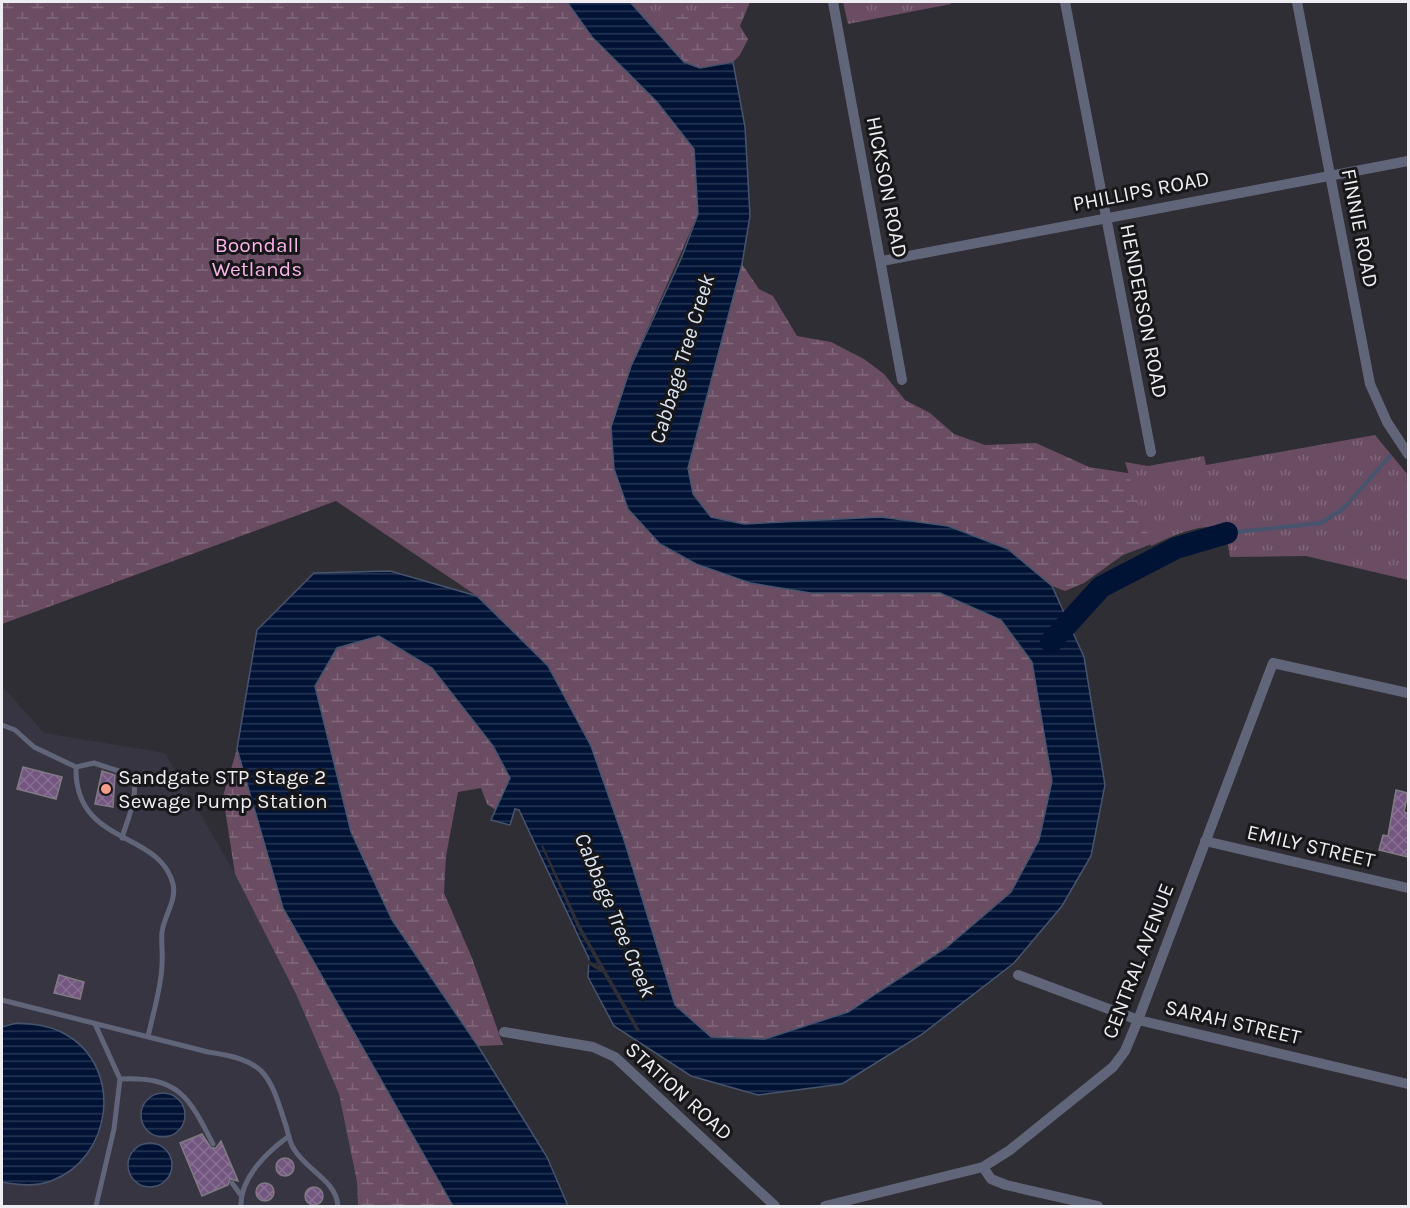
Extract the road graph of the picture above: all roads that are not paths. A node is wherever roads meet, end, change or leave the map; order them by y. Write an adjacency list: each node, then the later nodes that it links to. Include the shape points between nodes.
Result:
1 (833, 2): 7 (street, HICKSON ROAD)
2 (1065, 2): 6 (street, HENDERSON ROAD)
3 (1297, 2): 5 (street, FINNIE ROAD)
4 (1408, 161): 5 (street, PHILLIPS ROAD)
5 (1330, 176): 6 (street, PHILLIPS ROAD); 10 (street, FINNIE ROAD, via 1370,384 1387,422)
6 (1106, 218): 7 (street, PHILLIPS ROAD); 9 (street, HENDERSON ROAD)
7 (882, 261): 8 (street, HICKSON ROAD)
8 (902, 380)
9 (1150, 452)
10 (1408, 454)
11 (1408, 693): 15 (street, CENTRAL AVENUE, via 1274,663)
12 (2, 725): 13 (lane, via 15,730 34,747)
13 (76, 767): 14 (lane, via 78,796 87,810); 14 (lane, via 94,763 131,775 135,791)
14 (123, 838): 22 (lane, via 161,862 173,885 174,894 162,932 162,966)
15 (1205, 841): 16 (street, EMILY STREET); 19 (street, CENTRAL AVENUE)
16 (1408, 888)
17 (1018, 975): 19 (street, SARAH STREET)
18 (2, 1000): 20 (lane)
19 (1138, 1020): 24 (street, SARAH STREET); 27 (street, CENTRAL AVENUE, via 1125,1051 1113,1067)
20 (95, 1024): 22 (lane); 23 (lane)
21 (504, 1032): 33 (street, STATION ROAD, via 593,1047 615,1057)
22 (148, 1037): 25 (lane, via 238,1056 259,1067 273,1085)
23 (120, 1079): 26 (lane, via 145,1078 177,1088 195,1108); 30 (lane, via 114,1130)
24 (1408, 1084)
25 (289, 1136): 29 (lane, via 275,1146); 32 (lane, via 294,1149 333,1190)
26 (213, 1144)
27 (983, 1167): 34 (street, CENTRAL AVENUE); 35 (street, via 991,1179 1006,1185)
28 (232, 1183): 29 (lane)
29 (240, 1194): 31 (lane)
30 (96, 1206)
31 (241, 1206)
32 (338, 1206)
33 (775, 1206)
34 (825, 1206)
35 (1098, 1206)

